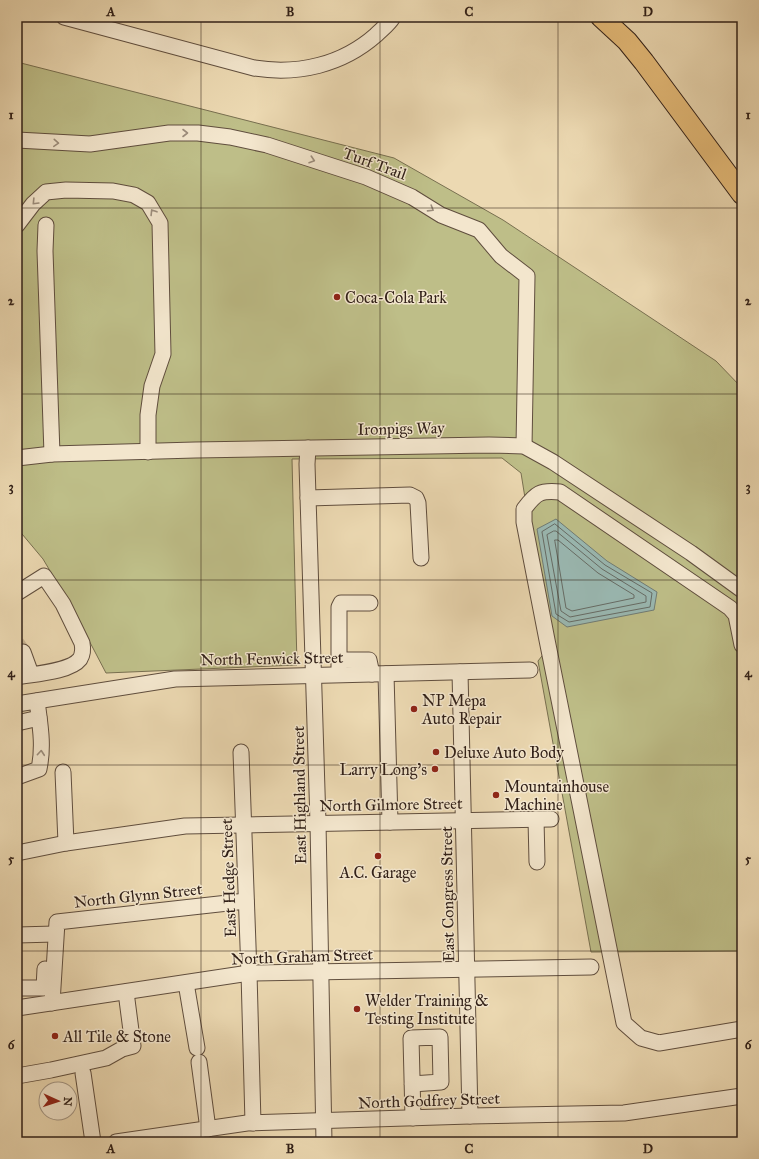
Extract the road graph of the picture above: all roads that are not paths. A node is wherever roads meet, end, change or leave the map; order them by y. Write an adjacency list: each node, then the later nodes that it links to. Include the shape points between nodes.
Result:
1 (64, 17): 2 (street, via 254,68 278,71 310,68 345,57 373,38)
2 (393, 17)
3 (602, 17): 5 (main road, via 644,62)
4 (17, 140): 8 (street, Turf Trail, one-way to 8, via 90,144 169,133 230,137 267,145 366,177 412,197 441,215 478,230 501,256 527,276)
5 (742, 194)
6 (17, 225): 10 (street, one-way to 6, via 148,415 152,386 164,354 160,223 148,203 134,195 113,191 66,190 46,192 32,204)
7 (46, 225): 11 (street)
8 (524, 446): 9 (street, Ironpigs Way); 15 (street, Ironpigs Way, via 553,462 691,553)
9 (308, 448): 10 (street, Ironpigs Way); 13 (street, East Highland Street)
10 (148, 452): 11 (street, Ironpigs Way)
11 (52, 454): 12 (street, Ironpigs Way)
12 (17, 458)
13 (308, 498): 14 (street, via 410,495 416,498); 24 (street, East Highland Street)
14 (421, 558)
15 (742, 590)
16 (17, 593): 25 (street, via 44,576 63,604 83,650 80,659 68,668)
17 (370, 603): 20 (street, via 341,603 339,607)
18 (742, 645): 52 (street, via 736,615 730,608 560,492 546,491 533,497 524,509 524,522 546,640 624,1023 641,1038 659,1043)
19 (23, 652): 25 (street)
20 (339, 667): 23 (street, North Fenwick Street); 24 (street, North Fenwick Street)
21 (530, 670): 22 (street, North Fenwick Street)
22 (460, 672): 23 (street, North Fenwick Street); 33 (street, East Congress Street)
23 (379, 674): 34 (street)
24 (314, 675): 26 (street, North Fenwick Street, via 175,679); 35 (street, East Highland Street)
25 (24, 676)
26 (37, 701): 27 (street, North Fenwick Street); 28 (street)
27 (17, 704)
28 (39, 718): 29 (street); 32 (street, one-way to 28, via 39,769 42,755)
29 (17, 723)
30 (241, 752): 36 (street, East Hedge Street)
31 (63, 772): 37 (street)
32 (17, 777)
33 (463, 821): 34 (street, North Gilmore Street); 39 (street, North Gilmore Street, via 544,819); 44 (street, East Congress Street)
34 (390, 822): 35 (street, North Gilmore Street)
35 (318, 824): 36 (street, North Gilmore Street); 45 (street, East Highland Street)
36 (243, 825): 37 (street, North Gilmore Street, via 185,826); 40 (street, East Hedge Street)
37 (66, 843): 38 (street, North Gilmore Street)
38 (17, 853)
39 (537, 862)
40 (246, 901): 41 (street, North Glynn Street); 46 (street, East Hedge Street)
41 (53, 930): 42 (street, North Glynn Street); 48 (street, via 44,988); 50 (street)
42 (17, 935)
43 (591, 967): 44 (street, North Graham Street)
44 (467, 969): 45 (street, North Graham Street); 57 (street, East Congress Street)
45 (320, 972): 46 (street, North Graham Street); 59 (street, East Highland Street)
46 (249, 973): 47 (street, North Graham Street); 60 (street, East Hedge Street)
47 (186, 983): 49 (street, North Graham Street); 61 (street)
48 (17, 988)
49 (126, 992): 50 (street, North Graham Street); 54 (street, via 133,1046 106,1058)
50 (52, 1003): 51 (street, North Graham Street)
51 (17, 1008)
52 (742, 1029)
53 (83, 1073): 63 (street)
54 (17, 1076)
55 (412, 1084): 58 (street)
56 (742, 1096): 57 (street, North Godfrey Street, via 624,1113)
57 (470, 1116): 58 (street, North Godfrey Street)
58 (413, 1118): 59 (street, North Godfrey Street)
59 (324, 1121): 60 (street, North Godfrey Street); 65 (street, East Highland Street)
60 (253, 1123): 61 (street, North Godfrey Street)
61 (208, 1129): 62 (street, North Godfrey Street)
62 (177, 1138): 64 (street, North Godfrey Street)
63 (93, 1142)
64 (116, 1142)
65 (324, 1142)

